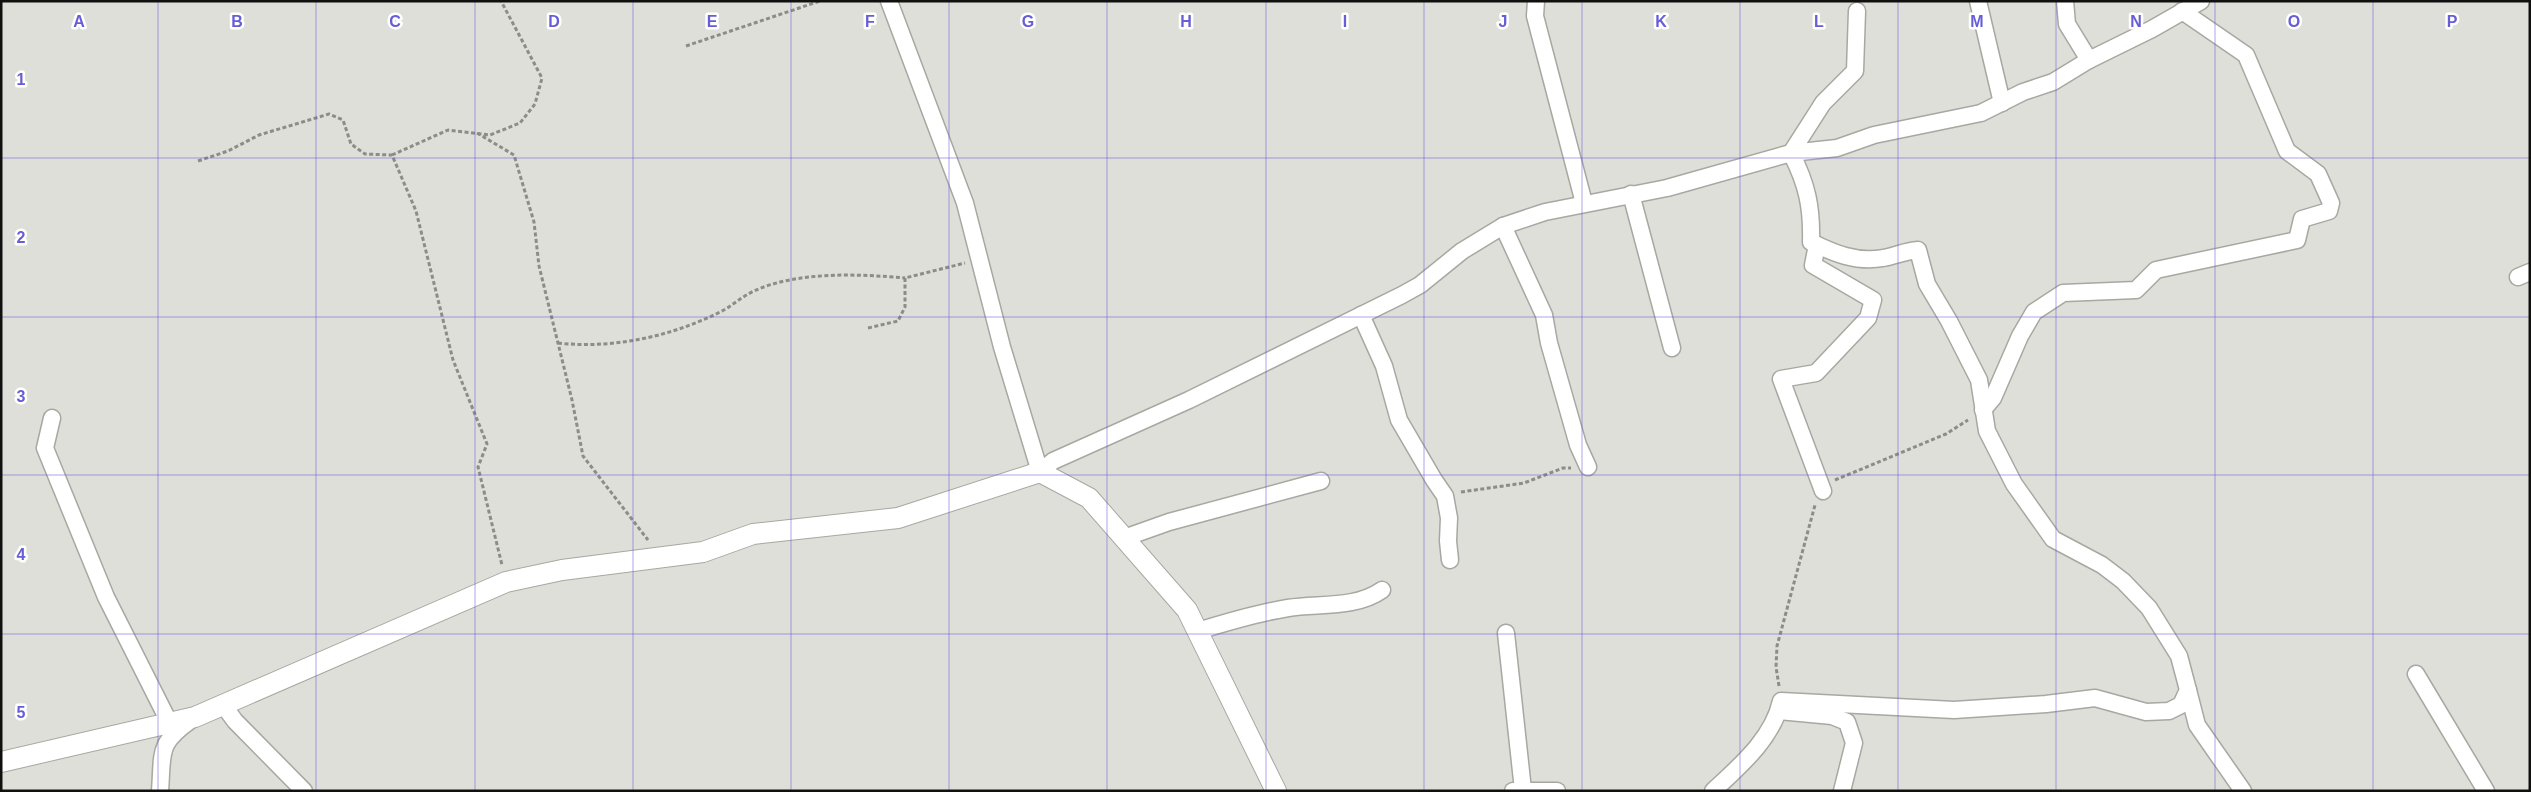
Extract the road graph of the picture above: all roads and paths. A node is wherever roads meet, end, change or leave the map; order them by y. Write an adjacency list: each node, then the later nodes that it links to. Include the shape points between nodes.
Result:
1 (501, 1): 13 (path, via 542,78 535,104 520,123 490,135)
2 (820, 1): 10 (path)
3 (889, 1): 21 (street, via 965,203)
4 (1536, 1): 18 (street, via 1535,16)
5 (1978, 1): 12 (street)
6 (2065, 1): 11 (street, via 2067,24)
7 (2201, 1): 9 (street)
8 (1857, 11): 14 (street, via 1855,71 1822,103)
9 (2182, 11): 11 (street); 27 (street, via 2246,55 2287,151 2318,174 2331,203 2329,211 2302,219 2297,240 2156,270 2136,290 2063,292 2034,312 1993,398)
10 (686, 46)
11 (2088, 60): 12 (street, via 2054,82)
12 (2002, 102): 14 (street, via 1981,113 1874,135 1836,148)
13 (476, 133): 15 (path, via 448,130); 25 (path, via 514,155 534,222 540,266)
14 (1791, 153): 17 (street, via 1667,188); 20 (street, via 1803,177 1812,211 1811,242)
15 (392, 155): 16 (path, via 365,154 351,144 343,120 329,114 259,134); 37 (path, via 416,210 453,360 487,444 478,467)
16 (198, 161)
17 (1631, 194): 18 (street); 26 (street)
18 (1584, 203): 19 (street)
19 (1503, 226): 23 (street, via 1462,251 1420,286); 29 (street, via 1544,315 1578,445)
20 (1817, 245): 27 (street, via 1835,254 1860,259 1884,258 1902,251 1918,250 1927,284 1979,380); 32 (street, via 1813,265 1873,300 1868,318 1816,373 1781,379)
21 (980, 259): 22 (path); 30 (street, via 1002,347)
22 (905, 278): 24 (path, via 905,307 898,321); 25 (path, via 824,276 792,281 754,291 690,326 602,345)
23 (1361, 316): 30 (street, via 1189,400 1053,461); 33 (street, via 1384,366 1399,420)
24 (868, 328)
25 (558, 343): 35 (path, via 583,456)
26 (1672, 348)
27 (1983, 410): 32 (path, via 1946,434 1830,482); 42 (street, via 1987,431 2014,484 2038,520 2053,539 2102,564 2148,608 2179,656)
28 (52, 418): 46 (street, via 45,448 106,597)
29 (1588, 467): 33 (path, via 1564,468 1524,483 1478,488)
30 (1040, 472): 34 (street, via 1088,498); 35 (street, via 898,518 753,534 703,552)
31 (1321, 480): 34 (street, via 1169,522)
32 (1823, 491): 44 (path, via 1817,498 1777,646)
33 (1445, 496): 36 (street)
34 (1124, 538): 39 (street, via 1187,610)
35 (660, 557): 37 (street, via 562,570)
36 (1450, 560)
37 (506, 582): 43 (street)
38 (1382, 590): 39 (street, via 1374,596 1338,605 1289,608)
39 (1198, 632): 51 (street)
40 (1506, 634): 48 (street)
41 (2416, 674): 57 (street)
42 (2188, 690): 44 (street, via 2180,705 2170,711 2146,712 2095,698 1954,710); 56 (street, via 2197,725)
43 (224, 706): 45 (street); 50 (street)
44 (1780, 706): 54 (street, via 1760,743); 55 (street, via 1832,716 1846,722 1854,743)
45 (194, 717): 46 (street); 49 (street, via 172,733 163,748)
46 (169, 722): 47 (street)
47 (1, 762)
48 (1522, 790): 52 (street); 53 (street)
49 (160, 791)
50 (304, 791)
51 (1276, 791)
52 (1513, 791)
53 (1557, 791)
54 (1713, 791)
55 (1842, 791)
56 (2243, 791)
57 (2486, 791)

